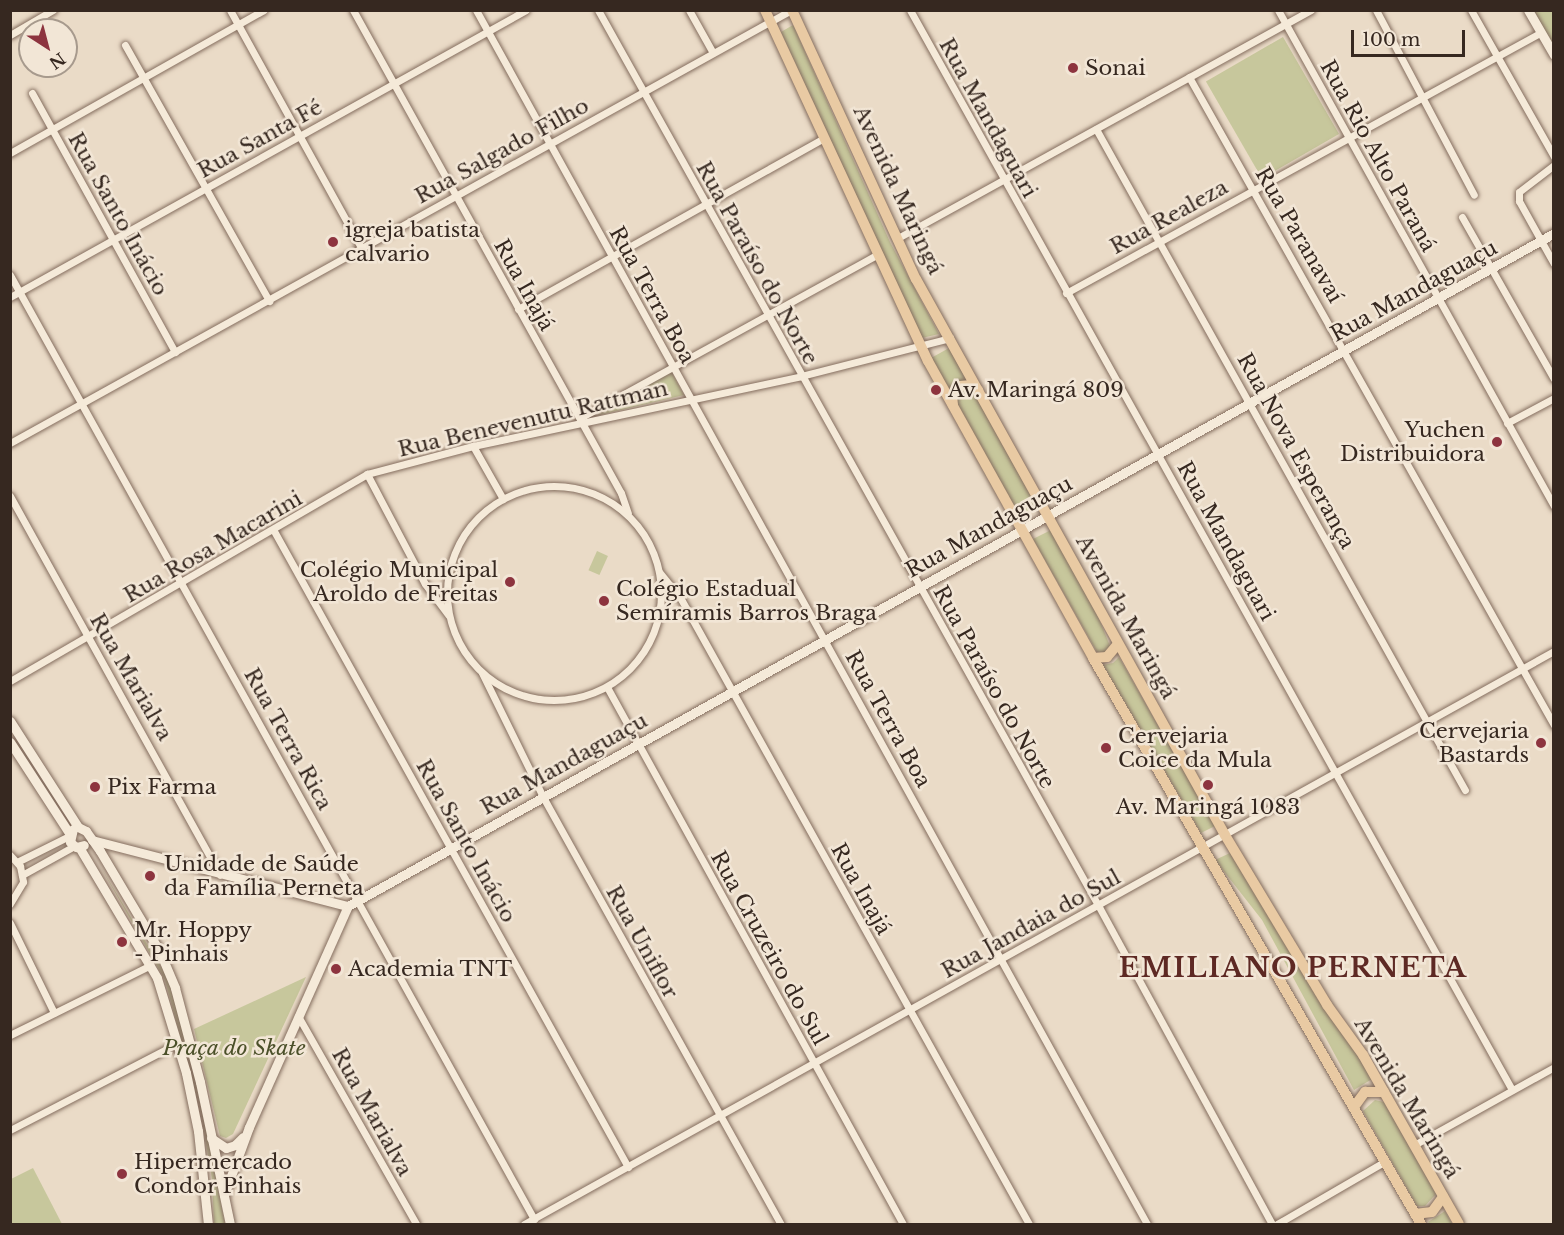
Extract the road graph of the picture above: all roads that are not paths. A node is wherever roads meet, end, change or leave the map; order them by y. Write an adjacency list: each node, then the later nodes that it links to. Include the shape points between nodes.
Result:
1 (53, 10): 22 (street)
2 (230, 10): 18 (street)
3 (264, 10): 18 (street)
4 (353, 10): 29 (street, Rua Inajá)
5 (476, 10): 20 (street, Rua Terra Boa)
6 (526, 10): 20 (street, Rua Santa Fé)
7 (598, 10): 31 (street, Rua Paraíso do Norte)
8 (689, 10): 24 (street)
9 (765, 10): 17 (main road)
10 (791, 10): 17 (street, Rua Salgado Filho); 50 (main road, Avenida Maringá)
11 (910, 10): 42 (street, Rua Mandaguari)
12 (1278, 10): 19 (street, Rua Rio Alto Paraná)
13 (1311, 10): 19 (street)
14 (1376, 10): 32 (street)
15 (1471, 10): 26 (street)
16 (1528, 10): 21 (street)
17 (770, 22): 24 (street, Rua Salgado Filho); 37 (main road)
18 (238, 25): 28 (street); 35 (street)
19 (1286, 25): 27 (street); 36 (street, Rua Rio Alto Paraná)
20 (488, 31): 29 (street, Rua Santa Fé); 38 (street, Rua Terra Boa)
21 (1540, 33): 25 (street); 26 (street, Rua Realeza)
22 (10, 35)
23 (125, 45): 28 (street)
24 (713, 53): 31 (street, Rua Salgado Filho)
25 (1554, 55)
26 (1495, 57): 32 (street, Rua Realeza); 40 (street)
27 (1189, 77): 34 (street); 43 (street, Rua Paranavaí)
28 (144, 78): 33 (street); 44 (street)
29 (394, 84): 35 (street, Rua Santa Fé); 45 (street, Rua Inajá)
30 (32, 93): 33 (street, Rua Santo Inácio)
31 (644, 93): 38 (street, Rua Salgado Filho); 47 (street, Rua Paraíso do Norte)
32 (1422, 97): 36 (street, Rua Realeza); 46 (street)
33 (53, 129): 39 (street); 51 (street, Rua Santo Inácio)
34 (1096, 129): 42 (street); 52 (street, Rua Nova Esperança)
35 (301, 136): 44 (street, Rua Santa Fé); 54 (street)
36 (1348, 137): 43 (street, Rua Realeza); 63 (street, Rua Rio Alto Paraná)
37 (822, 139): 47 (street); 56 (main road)
38 (549, 144): 45 (street, Rua Salgado Filho); 55 (street, Rua Terra Boa)
39 (10, 153)
40 (1554, 157)
41 (1554, 165): 53 (street, via 1522,186 1519,201)
42 (1004, 178): 50 (street); 61 (street, Rua Mandaguari)
43 (1254, 188): 52 (street, Rua Realeza); 69 (street, Rua Paranavaí)
44 (205, 189): 51 (street, Rua Santa Fé); 64 (street)
45 (456, 194): 54 (street, Rua Salgado Filho); 65 (street, Rua Inajá)
46 (1474, 195)
47 (704, 203): 55 (street); 66 (street, Rua Paraíso do Norte)
48 (1462, 217): 58 (street)
49 (1554, 233): 53 (street, Rua Mandaguaçu)
50 (896, 239): 67 (main road, Avenida Maringá)
51 (113, 240): 60 (street, Rua Santa Fé); 70 (street, Rua Santo Inácio)
52 (1160, 241): 61 (street, Rua Realeza); 77 (street, Rua Nova Esperança)
53 (1540, 241): 57 (street); 58 (street, Rua Mandaguaçu)
54 (361, 247): 64 (street, Rua Salgado Filho)
55 (611, 255): 65 (street); 71 (street, Rua Terra Boa)
56 (876, 255): 66 (street); 68 (main road)
57 (1554, 264)
58 (1491, 268): 63 (street, Rua Mandaguaçu); 73 (street)
59 (10, 275): 60 (street, Rua Terra Rica)
60 (20, 292): 62 (street, Rua Santa Fé); 78 (street, Rua Terra Rica)
61 (1066, 293): 84 (street, Rua Mandaguari)
62 (10, 297)
63 (1438, 298): 69 (street, Rua Mandaguaçu); 81 (street, Rua Rio Alto Paraná)
64 (269, 301): 70 (street, Rua Salgado Filho)
65 (518, 309): 80 (street, Rua Inajá)
66 (766, 314): 71 (street); 72 (street, Rua Paraíso do Norte)
67 (950, 338): 68 (street, Rua Benevenutu Rattman); 74 (main road, Avenida Maringá)
68 (921, 347): 72 (street, Rua Benevenutu Rattman); 79 (main road)
69 (1345, 350): 77 (street, Rua Mandaguaçu); 102 (street, Rua Paranavaí)
70 (175, 352): 78 (street, Rua Salgado Filho)
71 (672, 367): 76 (street, Rua Terra Boa); 80 (street)
72 (801, 376): 76 (street, Rua Benevenutu Rattman); 95 (street, Rua Paraíso do Norte)
73 (1554, 379)
74 (980, 393): 79 (main road, via 971,385 960,386 952,395); 89 (main road, Avenida Maringá)
75 (1554, 398): 81 (street)
76 (692, 401): 80 (street, Rua Benevenutu Rattman); 98 (street, Rua Terra Boa)
77 (1250, 402): 84 (street, Rua Mandaguaçu); 108 (street, Rua Nova Esperança)
78 (81, 405): 82 (street, Rua Salgado Filho); 94 (street, Rua Terra Rica)
79 (953, 406): 91 (main road)
80 (582, 421): 83 (street, Rua Benevenutu Rattman); 90 (street, Rua Inajá, via 621,493)
81 (1507, 423): 88 (street, Rua Rio Alto Paraná)
82 (10, 444)
83 (473, 447): 85 (street, Rua Benevenutu Rattman); 87 (street)
84 (1158, 454): 89 (street, Rua Mandaguaçu); 112 (street, Rua Mandaguari)
85 (367, 474): 92 (street, Rua Rosa Macarini); 96 (street, via 425,584)
86 (10, 496): 97 (street, Rua Marialva)
87 (502, 499): 90 (street, via 534,488 568,486 590,491); 96 (street, via 480,515 451,561 447,588)
88 (1554, 506)
89 (1047, 513): 91 (street, Rua Mandaguaçu); 99 (main road, Avenida Maringá)
90 (628, 514): 93 (street, via 645,535)
91 (1020, 528): 95 (street, Rua Mandaguaçu); 101 (main road)
92 (274, 531): 94 (street, Rua Rosa Macarini); 120 (street, Rua Santo Inácio)
93 (660, 573): 105 (street, via 662,592 656,630 636,663); 106 (street, Rua Inajá, via 681,599)
94 (183, 584): 97 (street, Rua Rosa Macarini); 128 (street, Rua Terra Rica)
95 (919, 586): 98 (street, Rua Mandaguaçu); 130 (street, Rua Paraíso do Norte)
96 (449, 616): 103 (street, via 467,656)
97 (90, 638): 104 (street, Rua Rosa Macarini); 127 (street, Rua Marialva)
98 (825, 639): 106 (street, Rua Mandaguaçu); 133 (street, Rua Terra Boa)
99 (1118, 644): 101 (main road, via 1107,657); 117 (main road, Avenida Maringá)
100 (1554, 651): 102 (street, Rua Jandaia do Sul)
101 (1093, 658): 121 (main road)
102 (1523, 669): 108 (street, Rua Jandaia do Sul); 109 (street, Rua Paranavaí)
103 (482, 673): 105 (street, via 503,688 528,698 573,698); 114 (street, Rua Uniflor)
104 (10, 681)
105 (607, 687): 111 (street, Rua Cruzeiro do Sul)
106 (731, 691): 111 (street, Rua Mandaguaçu); 135 (street, Rua Inajá)
107 (10, 721): 115 (street)
108 (1428, 723): 112 (street, Rua Jandaia do Sul); 113 (street, Rua Nova Esperança)
109 (1554, 725)
110 (10, 742): 116 (street)
111 (638, 743): 114 (street, Rua Mandaguaçu); 140 (street, Rua Cruzeiro do Sul)
112 (1337, 773): 117 (street, Rua Jandaia do Sul); 142 (street, Rua Mandaguari)
113 (1465, 790)
114 (543, 797): 120 (street, Rua Mandaguaçu); 145 (street, Rua Uniflor)
115 (78, 827): 116 (street); 118 (street, via 86,831)
116 (69, 835): 119 (street); 123 (street)
117 (1225, 835): 121 (street, Rua Jandaia do Sul); 143 (main road, Avenida Maringá)
118 (88, 838): 119 (street); 124 (street); 127 (street)
119 (76, 847): 125 (street); 126 (street)
120 (450, 847): 128 (street, Rua Mandaguaçu); 151 (street, Rua Santo Inácio)
121 (1203, 847): 130 (street, Rua Jandaia do Sul); 144 (main road)
122 (10, 855): 123 (street)
123 (17, 862): 126 (street)
124 (105, 862): 125 (street); 148 (street, via 160,952 175,988 197,1067)
125 (91, 870): 134 (street)
126 (22, 875): 129 (street, via 21,891)
127 (220, 875): 131 (street)
128 (358, 899): 131 (street, Rua Mandaguaçu); 155 (street, Rua Terra Rica)
129 (10, 904)
130 (1098, 905): 133 (street, Rua Jandaia do Sul); 164 (street, Rua Paraíso do Norte)
131 (348, 906): 137 (street)
132 (10, 923): 136 (street)
133 (1002, 959): 135 (street, Rua Jandaia do Sul); 163 (street, Rua Terra Boa)
134 (151, 965): 136 (street); 139 (street)
135 (910, 1011): 140 (street, Rua Jandaia do Sul); 162 (street, Rua Inajá)
136 (54, 1013): 138 (street)
137 (298, 1016): 146 (street); 158 (street, Rua Marialva)
138 (10, 1035)
139 (178, 1043): 147 (street); 156 (street, via 198,1131)
140 (815, 1065): 145 (street, Rua Jandaia do Sul); 161 (street, Rua Cruzeiro do Sul)
141 (1554, 1067): 142 (street)
142 (1512, 1090): 149 (street)
143 (1384, 1092): 144 (main road, via 1365,1092); 149 (main road, Avenida Maringá)
144 (1354, 1107): 150 (main road)
145 (721, 1118): 151 (street, Rua Jandaia do Sul); 160 (street, Rua Uniflor)
146 (249, 1127): 148 (street, via 231,1148 222,1147); 152 (street)
147 (10, 1130)
148 (210, 1137): 152 (street)
149 (1414, 1145): 153 (main road, Avenida Maringá)
150 (1384, 1162): 154 (main road); 165 (street)
151 (628, 1167): 155 (street, Rua Jandaia do Sul)
152 (224, 1195): 157 (street)
153 (1443, 1197): 154 (main road, via 1432,1212); 167 (main road, Avenida Maringá)
154 (1415, 1214): 166 (main road)
155 (534, 1219): 159 (street, Rua Jandaia do Sul)
156 (208, 1224)
157 (230, 1224)
158 (416, 1224)
159 (524, 1224)
160 (781, 1224)
161 (903, 1224)
162 (1029, 1224)
163 (1148, 1224)
164 (1272, 1224)
165 (1277, 1224)
166 (1422, 1224)
167 (1459, 1224)

